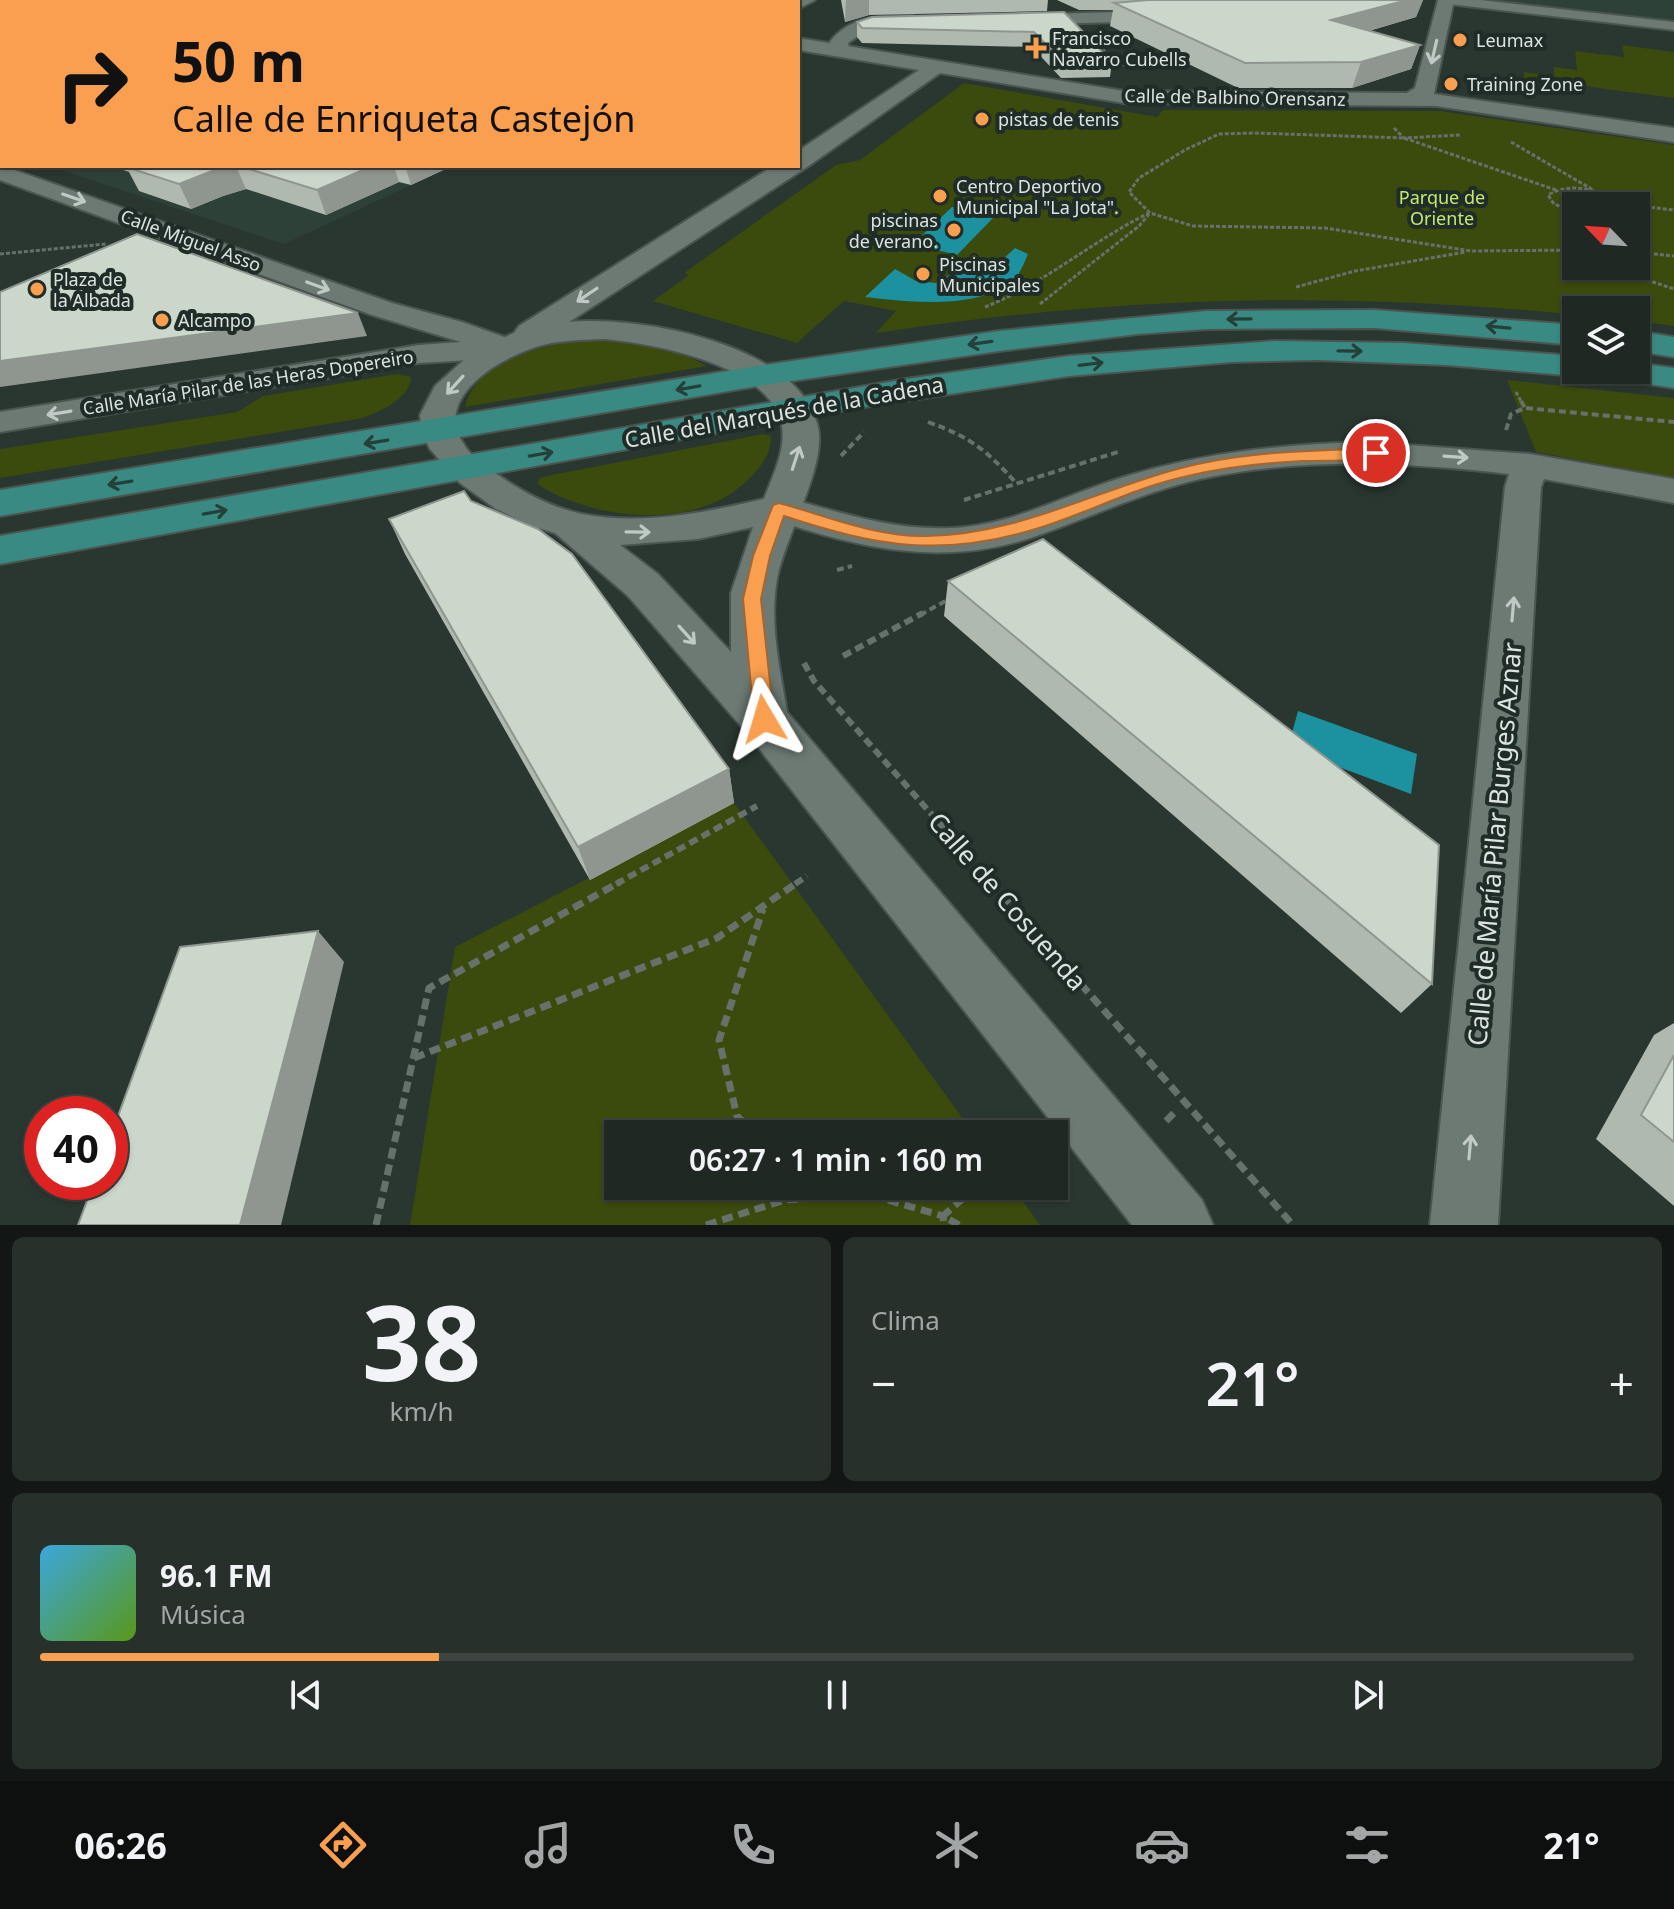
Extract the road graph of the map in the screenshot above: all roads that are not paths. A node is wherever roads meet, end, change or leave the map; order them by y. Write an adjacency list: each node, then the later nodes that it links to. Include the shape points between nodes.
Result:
1 (1189, 0): 3 (street, via 1174,12 1153,16)
2 (1448, 0): 5 (street); 9 (street, one-way to 9, via 1425,91)
3 (990, 20)
4 (929, 21): 7 (street, via 861,25 847,31 838,44)
5 (1674, 26)
6 (800, 44): 7 (street, Calle de Balbino Orensanz)
7 (841, 51): 8 (street, Calle de Balbino Orensanz)
8 (936, 67): 9 (street, Calle de Balbino Orensanz, via 1124,97); 11 (street)
9 (1413, 99): 10 (street, Calle de Balbino Orensanz)
10 (1674, 135)
11 (800, 161)
12 (787, 168): 14 (street)
13 (0, 172): 15 (street, Calle Miguel Asso, one-way to 15)
14 (653, 255): 17 (street, via 624,288 619,305 628,319); 19 (street, one-way to 19)
15 (382, 309): 19 (street, Calle Miguel Asso); 21 (street, via 404,331 394,349)
16 (1562, 334): 23 (main road, Calle del Marqués de la Cadena, one-way to 23, via 1375,319 1206,320 999,341)
17 (657, 336): 19 (street, via 585,331); 23 (street, via 746,364)
18 (1650, 343): 20 (main road)
19 (505, 346): 21 (street, Calle María Pilar de las Heras Dopereiro); 28 (street, one-way to 28, via 470,369 446,396 437,417)
20 (1674, 347)
21 (371, 363): 27 (street, Calle María Pilar de las Heras Dopereiro, one-way to 27)
22 (1562, 365): 26 (main road, Calle del Marqués de la Cadena, one-way to 22, via 999,375 1235,352 1348,351)
23 (764, 375): 26 (street); 28 (main road, Calle del Marqués de la Cadena, one-way to 28)
24 (1650, 375): 25 (main road)
25 (1674, 378)
26 (792, 408): 30 (main road, Calle del Marqués de la Cadena, one-way to 26); 33 (street, one-way to 26, via 801,444 802,431)
27 (0, 422)
28 (439, 431): 30 (street); 32 (main road, Calle del Marqués de la Cadena, one-way to 32)
29 (1518, 448): 31 (street, via 1586,472); 33 (street, one-way to 29, via 893,540 946,541 1008,532 1152,480 1264,458); 38 (street, Calle de María Pilar Burges Aznar, one-way to 29, via 1523,487)
30 (464, 468): 34 (street, via 523,506); 35 (main road, Calle del Marqués de la Cadena, one-way to 30)
31 (1674, 491)
32 (0, 503)
33 (779, 508): 34 (street, one-way to 33, via 649,533); 36 (street, via 752,599)
34 (569, 525): 36 (street, one-way to 36, via 643,585)
35 (0, 550)
36 (764, 719): 37 (street)
37 (1177, 1225)
38 (1464, 1225)

